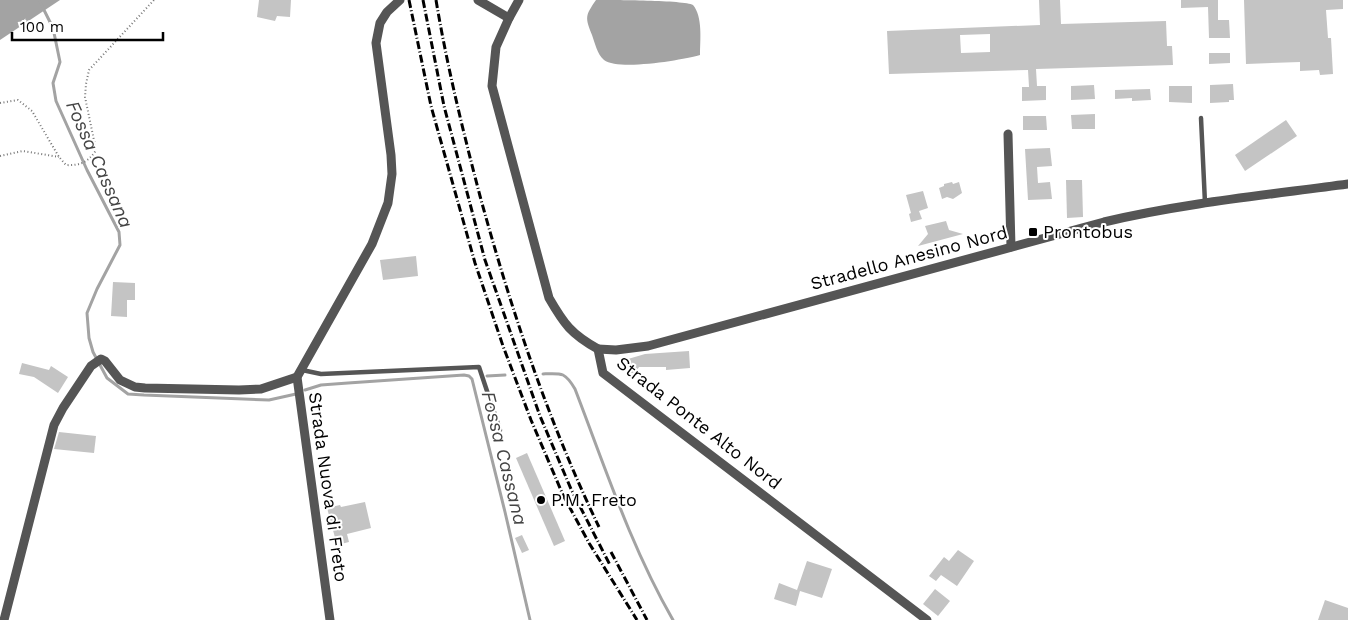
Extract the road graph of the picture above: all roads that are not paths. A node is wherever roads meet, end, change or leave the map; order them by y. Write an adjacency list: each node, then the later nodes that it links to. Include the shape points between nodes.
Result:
1 (400, 0): 11 (street, Strada Nuova di Freto, via 380,23 376,43 391,155 388,203 372,244)
2 (478, 0): 4 (street)
3 (519, 0): 4 (street, Strada Ponte Alto Nord)
4 (509, 18): 10 (street, Strada Ponte Alto Nord, via 496,47 492,86 546,289 563,322 581,340)
5 (1201, 118): 8 (lane)
6 (1008, 134): 9 (street)
7 (1348, 184): 8 (street, Stradello Anesino Nord)
8 (1205, 203): 9 (street, Stradello Anesino Nord, via 1112,220)
9 (1010, 247): 10 (street, Stradello Anesino Nord, via 648,346)
10 (598, 349): 15 (street, Strada Ponte Alto Nord, via 603,372)
11 (299, 374): 12 (lane, via 479,367); 13 (street, via 261,389 146,388 127,384 101,359 91,366 54,425); 14 (street, Strada Nuova di Freto)
12 (500, 430)
13 (4, 620)
14 (330, 620)
15 (927, 620)

